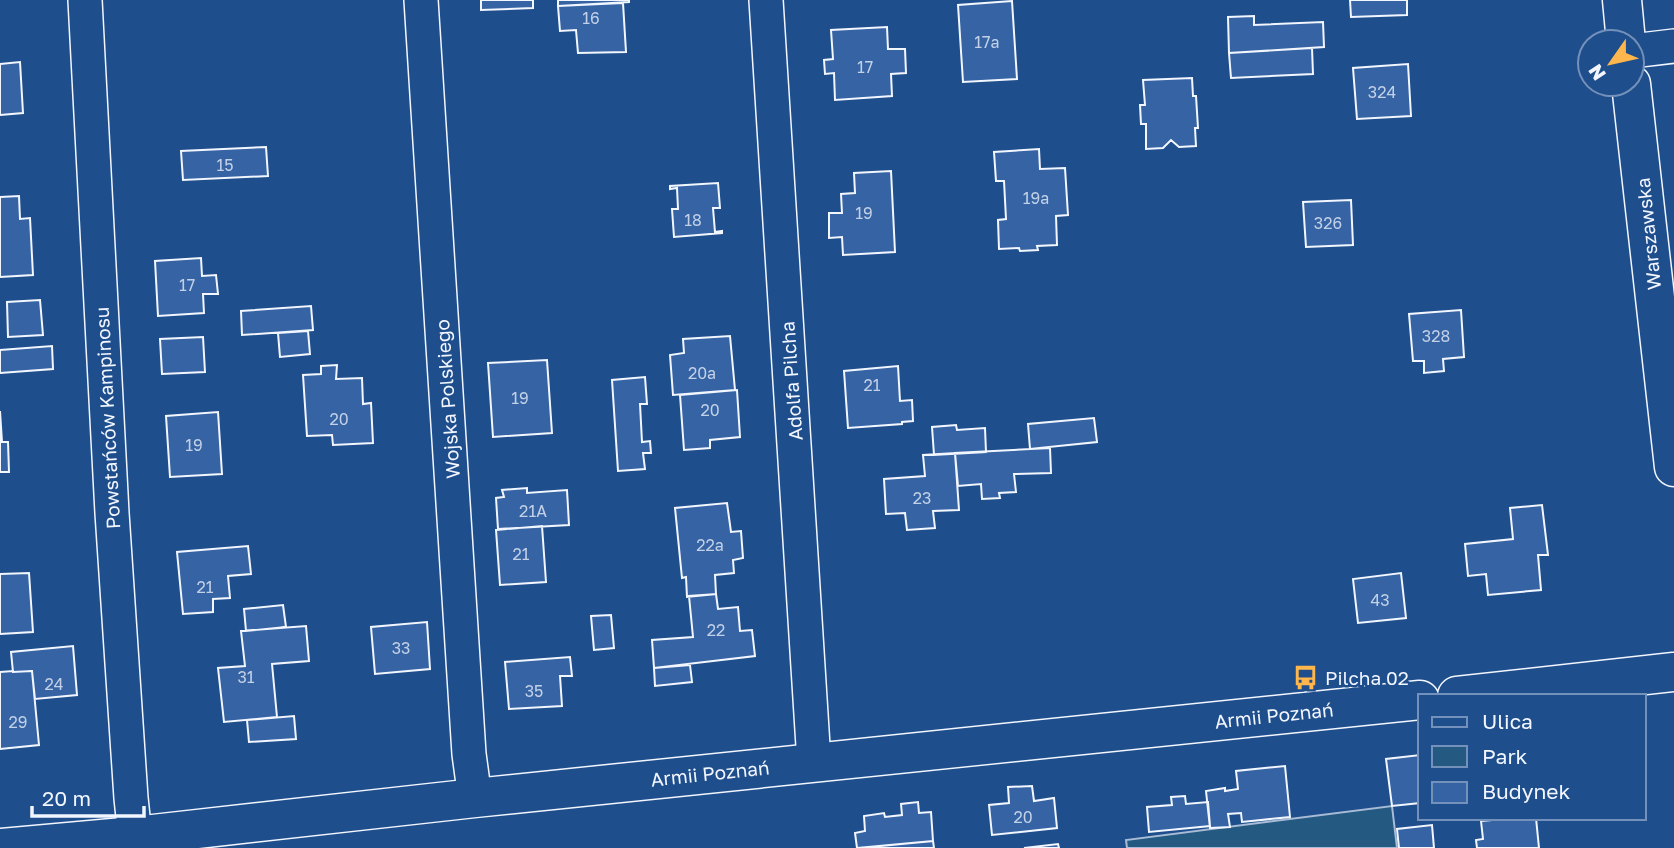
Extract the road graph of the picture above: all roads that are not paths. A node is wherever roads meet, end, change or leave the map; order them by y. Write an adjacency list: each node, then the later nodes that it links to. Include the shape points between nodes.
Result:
1 (85, 0): 16 (street, Powstańców Kampinosu, via 112,513)
2 (421, 0): 15 (street, Wojska Polskiego)
3 (766, 0): 14 (street, Adolfa Pilcha)
4 (1622, 0): 5 (street)
5 (1625, 28)
6 (1674, 46): 7 (street)
7 (1646, 49)
8 (1633, 98): 9 (street, Warszawska)
9 (1670, 400): 10 (street, Warszawska)
10 (1674, 467)
11 (1674, 671): 12 (street)
12 (1474, 694)
13 (1418, 700): 14 (street, Armii Poznań)
14 (814, 762): 15 (street, Armii Poznań)
15 (475, 798): 16 (street, Armii Poznań)
16 (135, 836): 17 (street, Armii Poznań)
17 (0, 848)

